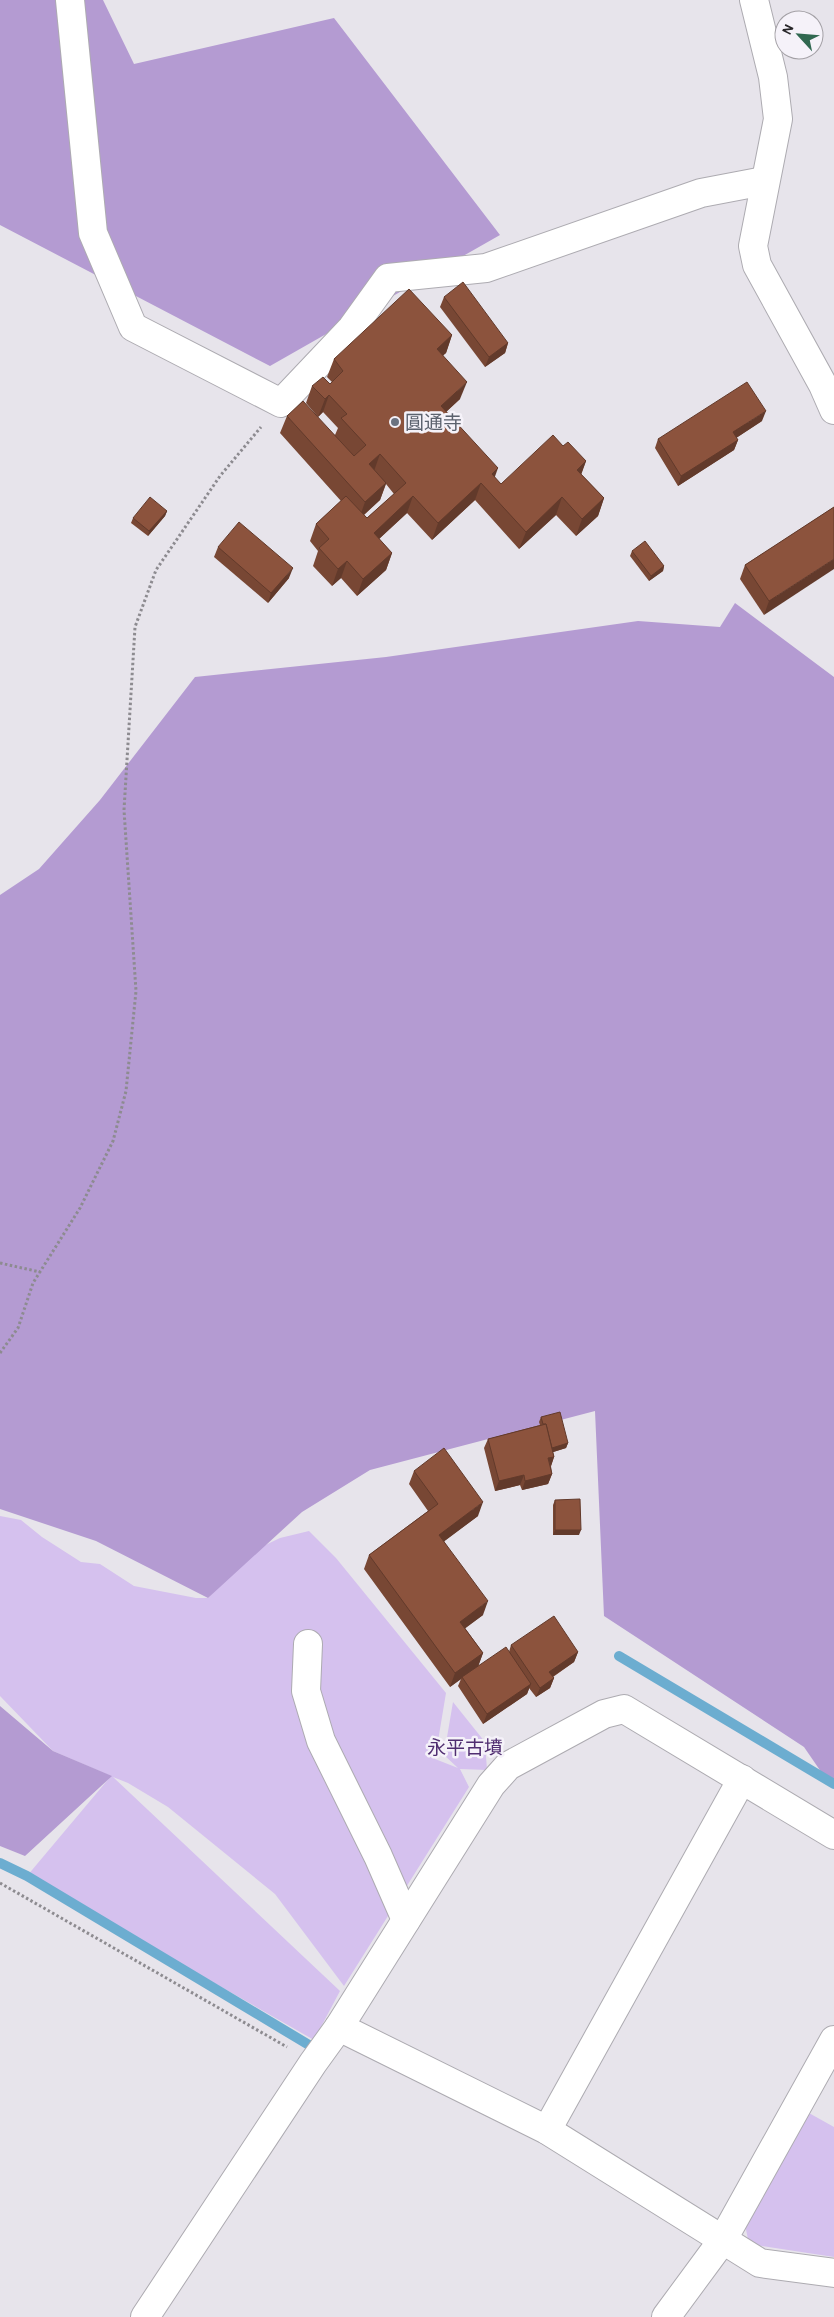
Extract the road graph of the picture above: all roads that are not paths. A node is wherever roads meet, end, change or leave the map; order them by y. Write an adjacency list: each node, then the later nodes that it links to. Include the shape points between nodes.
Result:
1 (70, 0): 3 (street, via 94,233 133,327 281,403 352,328 388,278 486,268 701,192)
2 (754, 0): 3 (street, via 777,94 778,119)
3 (764, 180): 4 (street, via 753,246 757,265)
4 (834, 410)
5 (308, 1644): 8 (street, via 306,1691 322,1740)
6 (742, 1779): 7 (street); 8 (street, via 624,1708 604,1714 508,1766 491,1786); 11 (street)
7 (834, 1835)
8 (406, 1920): 9 (street)
9 (339, 2027): 11 (street); 14 (street)
10 (834, 2040): 12 (street)
11 (547, 2130): 12 (street)
12 (722, 2241): 13 (street, via 760,2263); 15 (street)
13 (834, 2273)
14 (145, 2317)
15 (666, 2317)

